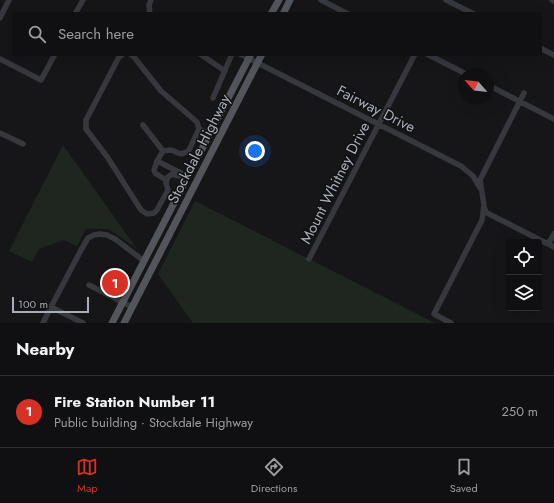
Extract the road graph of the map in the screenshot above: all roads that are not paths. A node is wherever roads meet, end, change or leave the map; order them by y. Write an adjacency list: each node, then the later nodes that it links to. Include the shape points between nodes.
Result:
1 (9, 0): 14 (street)
2 (83, 0): 8 (street)
3 (151, 0): 9 (street)
4 (279, 0): 10 (main road)
5 (290, 0): 11 (main road)
6 (321, 0): 12 (street)
7 (446, 0): 13 (street)
8 (77, 12)
9 (150, 12)
10 (272, 12)
11 (284, 12)
12 (344, 12)
13 (470, 12)
14 (0, 18)
15 (542, 49): 16 (street)
16 (554, 55)
17 (54, 56): 24 (street, via 41,80)
18 (120, 56): 42 (street, via 86,120 86,129 143,212 151,214 157,210 168,190)
19 (133, 56): 35 (street, via 161,91 197,122)
20 (203, 56): 27 (street)
21 (231, 56): 27 (street)
22 (414, 56): 33 (street, Mount Whitney Drive)
23 (431, 56): 26 (street)
24 (0, 59)
25 (253, 59): 33 (street, Fairway Drive); 37 (main road, Stockdale Highway); 48 (main road, Stockdale Highway)
26 (458, 70)
27 (225, 71): 30 (street)
28 (494, 88): 31 (street)
29 (524, 93): 31 (street)
30 (213, 98)
31 (520, 101): 32 (street); 43 (street, via 480,180)
32 (554, 119)
33 (379, 124): 43 (street, Fairway Drive, via 461,166 473,176); 49 (street, Mount Whitney Drive)
34 (143, 125): 39 (street)
35 (199, 129): 37 (street); 39 (street, via 186,152 179,154 170,150)
36 (0, 133): 38 (street)
37 (209, 134): 41 (main road, Stockdale Highway)
38 (23, 144)
39 (163, 151): 40 (street)
40 (158, 161): 41 (street); 42 (street, via 155,173)
41 (183, 176): 42 (street, via 172,174); 45 (main road, Stockdale Highway)
42 (166, 180)
43 (480, 188): 44 (street)
44 (484, 205): 47 (street, via 489,214); 59 (street, via 479,226 434,314)
45 (158, 234): 48 (main road, Stockdale Highway, via 155,250); 50 (main road, Stockdale Highway)
46 (554, 234): 47 (street)
47 (551, 246)
48 (159, 255): 54 (main road, Stockdale Highway)
49 (309, 258)
50 (144, 261): 52 (main road, Stockdale Highway); 53 (street, via 115,238 94,235 88,238)
51 (89, 284): 52 (street)
52 (123, 302): 54 (street); 57 (main road, Stockdale Highway)
53 (51, 307): 55 (street); 56 (street)
54 (132, 307): 58 (main road, Stockdale Highway)
55 (43, 323)
56 (83, 323)
57 (112, 323)
58 (124, 323)
59 (451, 323)

